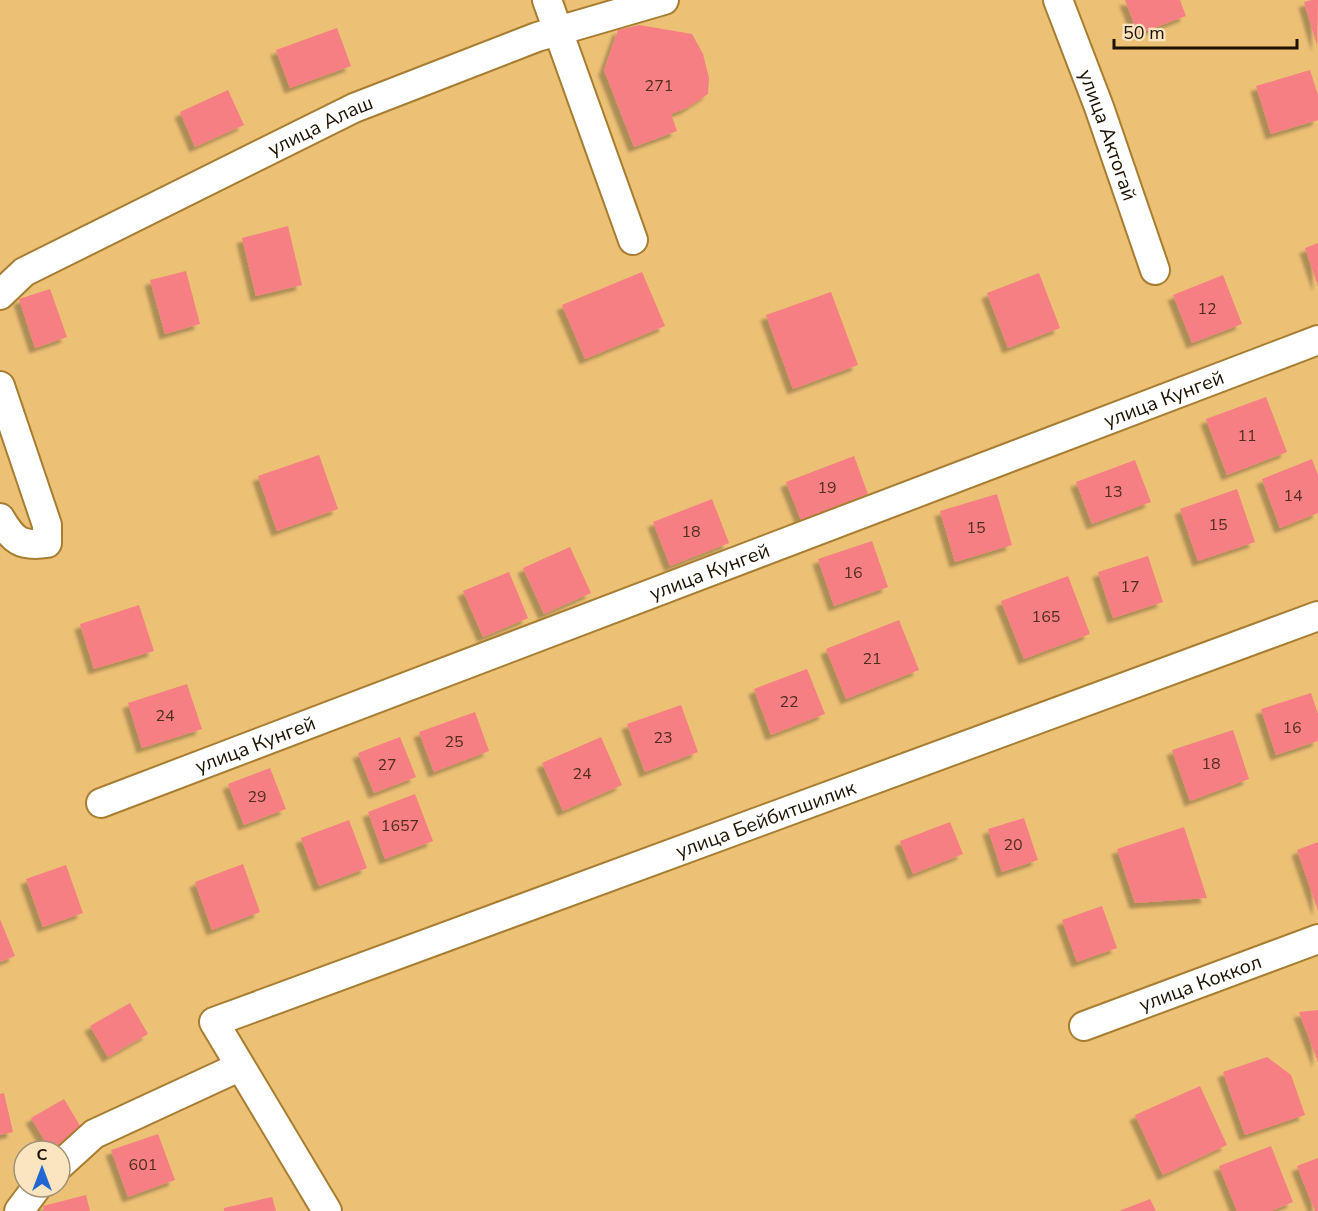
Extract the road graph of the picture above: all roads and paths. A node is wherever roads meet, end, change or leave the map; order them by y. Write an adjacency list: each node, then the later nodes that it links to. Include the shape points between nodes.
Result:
1 (547, 0): 4 (street)
2 (664, 0): 4 (street, улица Алаш)
3 (1058, 0): 6 (street, улица Актогай)
4 (557, 31): 5 (street); 7 (street, улица Алаш, via 354,108 24,272)
5 (633, 240)
6 (1155, 270)
7 (0, 295)
8 (1318, 340): 12 (street, улица Кунгей)
9 (0, 386): 10 (street, via 47,525 47,543 30,546 12,537)
10 (0, 518)
11 (1318, 616): 15 (street, улица Бейбитшилик, via 214,1022)
12 (101, 803)
13 (1318, 939): 14 (street, улица Коккол)
14 (1084, 1026)
15 (239, 1066): 16 (street, via 94,1134); 17 (street)
16 (72, 1154)
17 (327, 1211)

